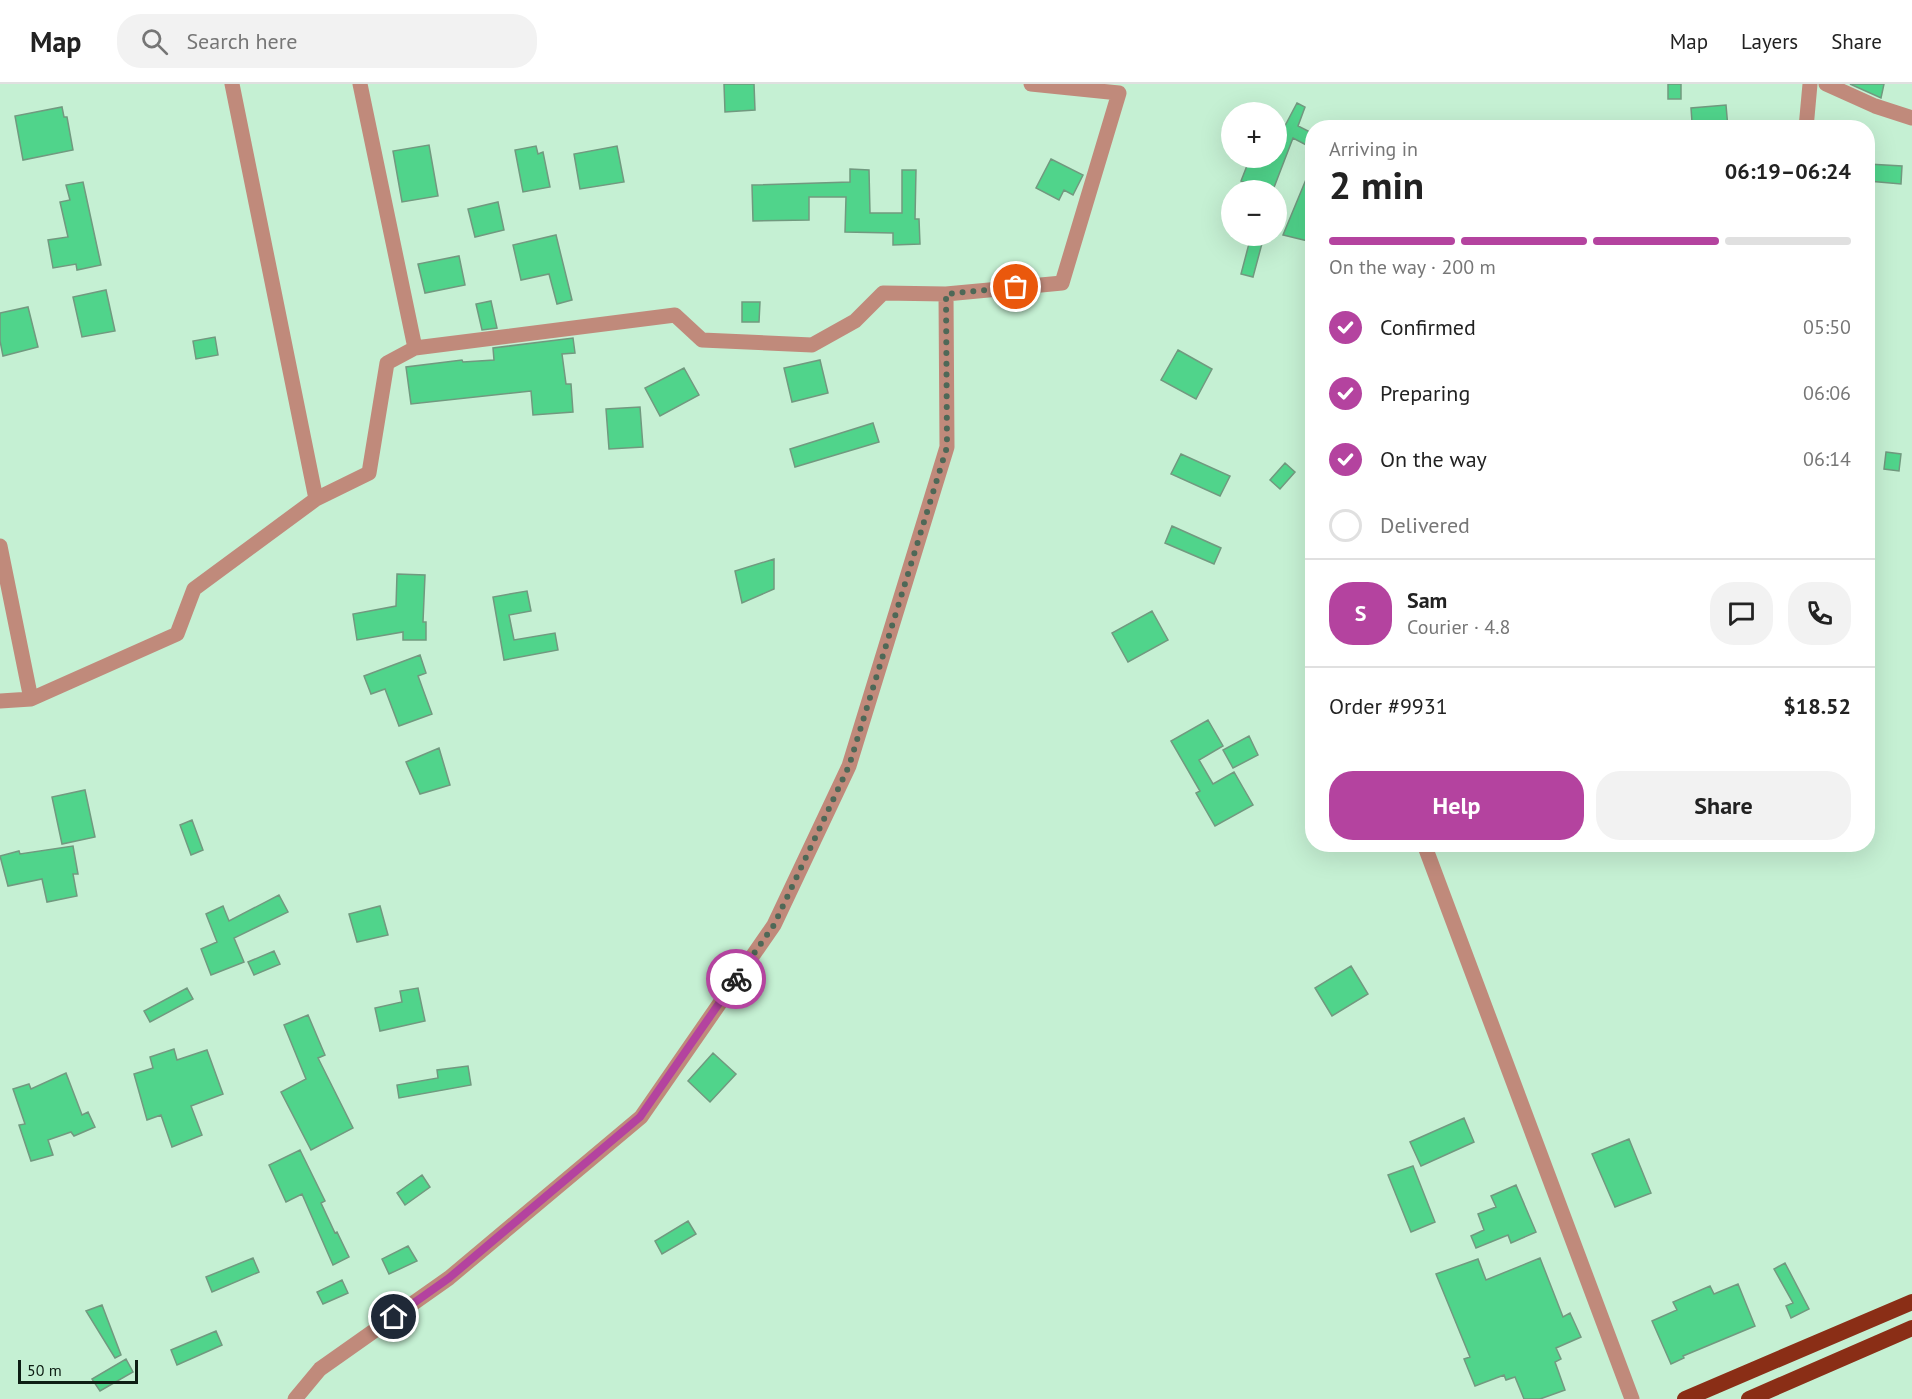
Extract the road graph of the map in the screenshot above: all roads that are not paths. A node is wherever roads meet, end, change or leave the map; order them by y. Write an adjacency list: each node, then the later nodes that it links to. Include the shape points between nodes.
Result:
1 (232, 84): 10 (street)
2 (360, 84): 9 (street)
3 (1031, 84): 8 (street, via 1119,93 1062,283)
4 (1810, 84): 7 (street)
5 (1826, 84): 6 (street)
6 (1912, 118)
7 (1807, 120)
8 (946, 294): 9 (street, via 883,293 855,321 812,345 702,340 675,315); 17 (street, via 947,447 849,766 774,925 640,1117 449,1278 320,1369)
9 (415, 348): 10 (street, via 387,363 369,473)
10 (316, 499): 12 (street, via 194,589 177,634)
11 (0, 546): 12 (street)
12 (31, 699): 13 (street)
13 (0, 701)
14 (1427, 852): 18 (street)
15 (1912, 1302): 19 (highway)
16 (1912, 1328): 20 (highway)
17 (296, 1399)
18 (1632, 1399)
19 (1685, 1399)
20 (1749, 1399)

